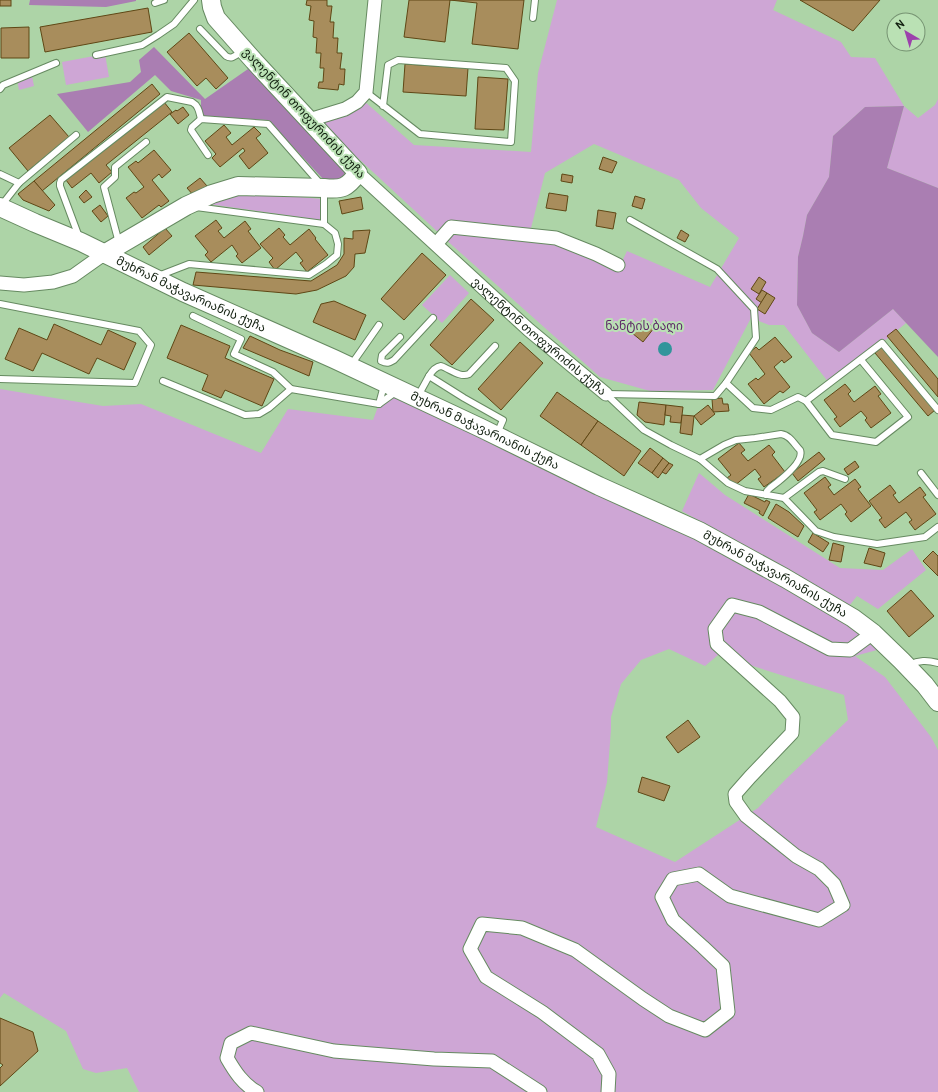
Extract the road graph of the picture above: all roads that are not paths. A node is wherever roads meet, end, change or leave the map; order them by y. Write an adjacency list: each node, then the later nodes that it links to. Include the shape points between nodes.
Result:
1 (164, 0): 6 (lane)
2 (194, 0): 10 (lane, via 174,24 142,45)
3 (211, 0): 9 (main road, ვალენტინ თოფურიძის ქუჩა, via 216,18)
4 (375, 0): 13 (street)
5 (535, 0): 7 (lane)
6 (155, 3)
7 (533, 18)
8 (200, 29): 9 (lane, via 228,58 234,57)
9 (244, 49): 16 (main road, ვალენტინ თოფურიძის ქუჩა)
10 (96, 55)
11 (56, 63): 12 (lane)
12 (1, 86)
13 (366, 92): 14 (lane); 16 (street, via 345,110)
14 (383, 106): 14 (lane, via 420,134 511,142 515,81 506,68 398,60 388,65)
15 (200, 119): 19 (lane, via 191,130); 23 (lane, via 268,124); 28 (lane, via 198,107 192,102 167,97 61,180 60,186)
16 (309, 120): 20 (main road, ვალენტინ თოფურიძის ქუჩა)
17 (76, 135): 22 (lane)
18 (146, 142): 30 (lane, via 115,167 115,177 104,187)
19 (208, 155)
20 (358, 173): 23 (main road, via 350,184 336,189); 29 (street, ვალენტინ თოფურიძის ქუჩა)
21 (0, 174): 22 (lane)
22 (19, 183): 25 (lane)
23 (324, 188): 24 (main road, via 238,186); 27 (lane)
24 (186, 206): 27 (lane); 30 (main road)
25 (0, 207): 28 (main road, მუხრან მაჭავარიანის ქუჩა)
26 (630, 220): 47 (lane, via 717,268 754,309 756,338)
27 (324, 224): 33 (lane, via 335,233 337,255 309,275 189,264)
28 (81, 242): 31 (main road, მუხრან მაჭავარიანის ქუჩა)
29 (436, 244): 32 (street, via 451,227 556,238); 50 (street, ვალენტინ თოფურიძის ქუჩა, via 529,330)
30 (120, 245): 31 (main road)
31 (104, 254): 33 (main road, მუხრან მაჭავარიანის ქუჩა); 34 (street, via 73,276 53,282 24,285)
32 (618, 265)
33 (152, 278): 42 (main road, მუხრან მაჭავარიანის ქუჩა)
34 (0, 283)
35 (0, 304): 45 (lane, via 139,331 151,345 135,383)
36 (194, 316): 48 (lane, via 241,339 234,354 273,372)
37 (433, 318): 43 (lane, via 394,360)
38 (379, 325): 42 (lane)
39 (400, 337): 43 (lane, via 382,355)
40 (495, 346): 44 (lane, via 470,374 465,376 441,366 434,369)
41 (861, 360): 52 (lane); 52 (lane, via 908,417 876,442 832,435); 54 (lane, via 882,343)
42 (350, 367): 43 (main road, მუხრან მაჭავარიანის ქუჩა)
43 (376, 371): 49 (main road, მუხრან მაჭავარიანის ქუჩა); 53 (lane, via 383,385)
44 (429, 376): 51 (lane); 55 (lane, via 503,420)
45 (0, 379)
46 (163, 381): 48 (lane, via 245,415 259,414)
47 (726, 384): 50 (lane, via 715,396); 52 (lane, via 753,408 771,410 798,397)
48 (291, 389): 53 (lane)
49 (399, 390): 51 (main road, მუხრან მაჭავარიანის ქუჩა); 53 (lane)
50 (606, 394): 56 (lane, ვალენტინ თოფურიძის ქუჩა, via 644,430)
51 (417, 398): 55 (main road, მუხრან მაჭავარიანის ქუჩა)
52 (806, 401)
53 (379, 404)
54 (938, 410)
55 (496, 436): 63 (main road, მუხრან მაჭავარიანის ქუჩა, via 706,534 853,618)
56 (700, 459): 59 (lane, ვალენტინ თოფურიძის ქუჩა, via 728,483 745,491); 59 (lane, via 736,440 785,434 800,450 800,457 790,472 770,488)
57 (920, 473): 60 (lane)
58 (844, 479): 61 (lane, via 823,471 819,472)
59 (766, 495): 61 (lane, ვალენტინ თოფურიძის ქუჩა)
60 (938, 496)
61 (784, 498): 62 (lane, via 816,531 834,537 877,544 925,537)
62 (937, 531)
63 (873, 633): 65 (main road, მუხრან მაჭავარიანის ქუჩა); 69 (street, via 850,650 830,649 759,612 732,604 715,629 717,644 780,701 793,717 792,733 735,794 736,802 746,816 796,856 819,869 834,884 843,905 819,920 730,896 699,874 674,879 662,897 673,920 723,966 728,1012 705,1030 669,1016 576,950 522,928 482,924 470,949 486,977 542,1012 598,1054 610,1074)
64 (938, 663): 65 (lane, via 923,660)
65 (907, 666): 66 (main road, მუხრან მაჭავარიანის ქუჩა)
66 (938, 702)
67 (257, 1092): 68 (street, via 238,1076 227,1058 231,1044 252,1033 334,1051 492,1061)
68 (540, 1092)
69 (608, 1092)

